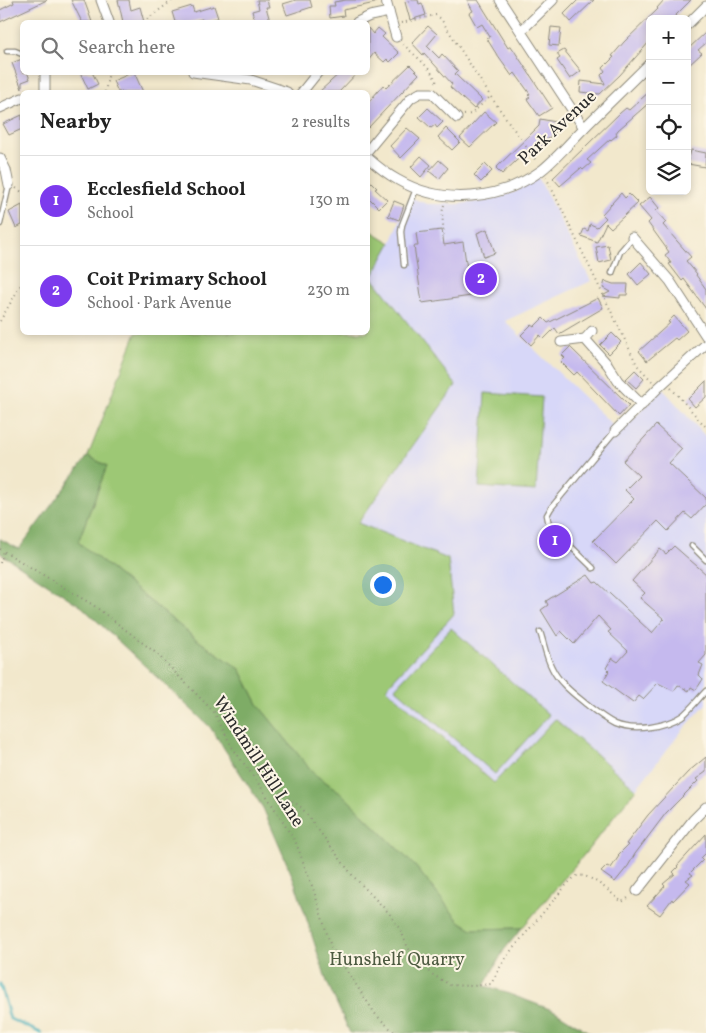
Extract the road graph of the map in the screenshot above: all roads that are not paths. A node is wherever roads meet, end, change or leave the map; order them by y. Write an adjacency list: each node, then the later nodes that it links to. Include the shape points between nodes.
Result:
1 (101, 0): 7 (street)
2 (500, 0): 10 (street)
3 (553, 0): 10 (street)
4 (386, 1): 6 (street)
5 (706, 6): 9 (street)
6 (389, 12): 8 (street); 11 (street)
7 (108, 20)
8 (361, 20)
9 (691, 21)
10 (521, 32): 24 (street)
11 (396, 37)
12 (7, 51): 13 (lane)
13 (20, 53)
14 (646, 67): 24 (street, Park Avenue)
15 (45, 75): 18 (street)
16 (238, 75): 19 (street)
17 (316, 75): 20 (street)
18 (45, 90)
19 (281, 90)
20 (304, 90)
21 (20, 99): 22 (street)
22 (0, 108)
23 (457, 118): 25 (street, via 432,93 420,93 411,98)
24 (584, 128): 29 (street, Park Avenue, via 542,170 516,185 487,195 467,197)
25 (370, 148)
26 (0, 158): 28 (street)
27 (370, 159): 29 (street, Park Avenue)
28 (9, 185): 30 (lane)
29 (416, 189): 32 (lane, via 402,225)
30 (0, 224)
31 (632, 237): 33 (lane, via 620,252); 35 (street, via 670,282)
32 (404, 265)
33 (612, 273)
34 (592, 331): 36 (street)
35 (706, 336)
36 (585, 339): 37 (street); 39 (street, via 618,382)
37 (561, 342)
38 (706, 344): 39 (street)
39 (642, 405): 40 (street)
40 (615, 431): 43 (lane, via 547,515 549,525)
41 (692, 546): 42 (lane)
42 (706, 560)
43 (593, 568)
44 (540, 632): 45 (lane, via 557,677 595,711 616,724 652,727 670,722 682,715)
45 (706, 691)
46 (706, 807): 47 (street)
47 (636, 892)

